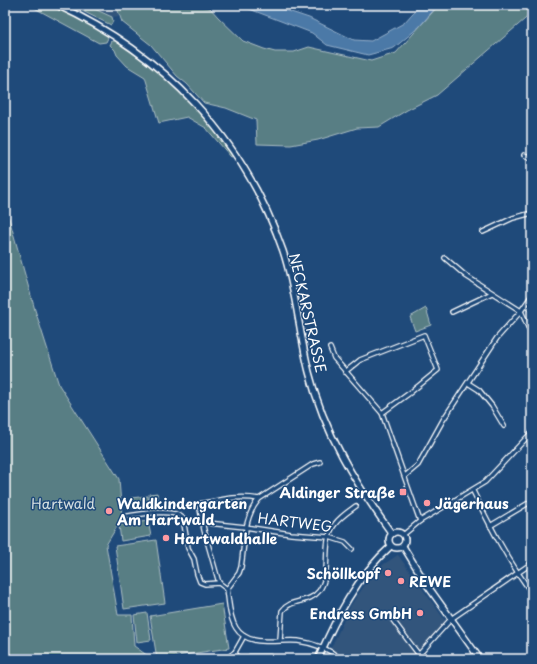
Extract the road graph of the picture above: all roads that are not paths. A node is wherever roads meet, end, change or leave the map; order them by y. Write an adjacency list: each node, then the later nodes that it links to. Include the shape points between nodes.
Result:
1 (57, 5): 31 (main road, NECKARSTRASSE, via 114,35 159,69 199,107 238,158 264,207 282,251 292,285 309,372 326,425 358,485)
2 (524, 155): 3 (street)
3 (532, 158)
4 (532, 213): 5 (street, via 513,218)
5 (482, 232)
6 (445, 258): 7 (street)
7 (492, 293): 11 (street); 12 (street)
8 (532, 295): 9 (street)
9 (525, 306): 10 (street); 11 (street)
10 (532, 308)
11 (521, 311): 13 (street); 16 (street, via 497,338)
12 (452, 312)
13 (532, 336)
14 (330, 348): 15 (street)
15 (345, 372): 17 (street); 17 (street, via 360,360 424,335 438,370)
16 (468, 383): 18 (street, via 479,390); 21 (street, via 443,420 418,465)
17 (382, 413): 21 (street)
18 (504, 426)
19 (532, 432): 22 (street, via 485,482)
20 (320, 462): 23 (street)
21 (405, 476): 27 (street)
22 (473, 491): 27 (street); 29 (street)
23 (259, 498): 30 (street, via 249,513); 39 (street, via 244,496 199,504)
24 (532, 501): 29 (street)
25 (356, 506): 33 (street, via 336,522)
26 (127, 516): 39 (street, via 165,512 183,518 188,548 200,582)
27 (420, 521): 32 (street)
28 (208, 524): 30 (street, HARTWEG)
29 (490, 526): 38 (street)
30 (245, 527): 33 (street, HARTWEG); 40 (street, via 241,567)
31 (392, 534): 32 (main road, via 399,532); 34 (main road, via 389,540)
32 (403, 535): 35 (main road, via 405,541)
33 (329, 536): 36 (street, HARTWEG, via 345,542); 45 (street, via 322,585 309,599 290,603 285,607 281,616)
34 (391, 546): 35 (main road); 46 (main road, via 378,558 348,598)
35 (402, 546): 43 (main road)
36 (352, 549)
37 (532, 563): 38 (street)
38 (517, 574): 41 (street); 43 (street)
39 (218, 583): 40 (street)
40 (227, 589): 44 (street, via 232,620)
41 (532, 593)
42 (392, 619): 48 (street)
43 (451, 619): 48 (street); 54 (main road)
44 (244, 636): 45 (street, via 260,641); 47 (street)
45 (280, 640): 46 (street, via 298,641)
46 (323, 648): 51 (main road); 52 (street)
47 (235, 652): 49 (street); 50 (street)
48 (419, 655): 53 (street)
49 (226, 659)
50 (238, 659)
51 (318, 659)
52 (340, 659)
53 (415, 659)
54 (480, 659)

